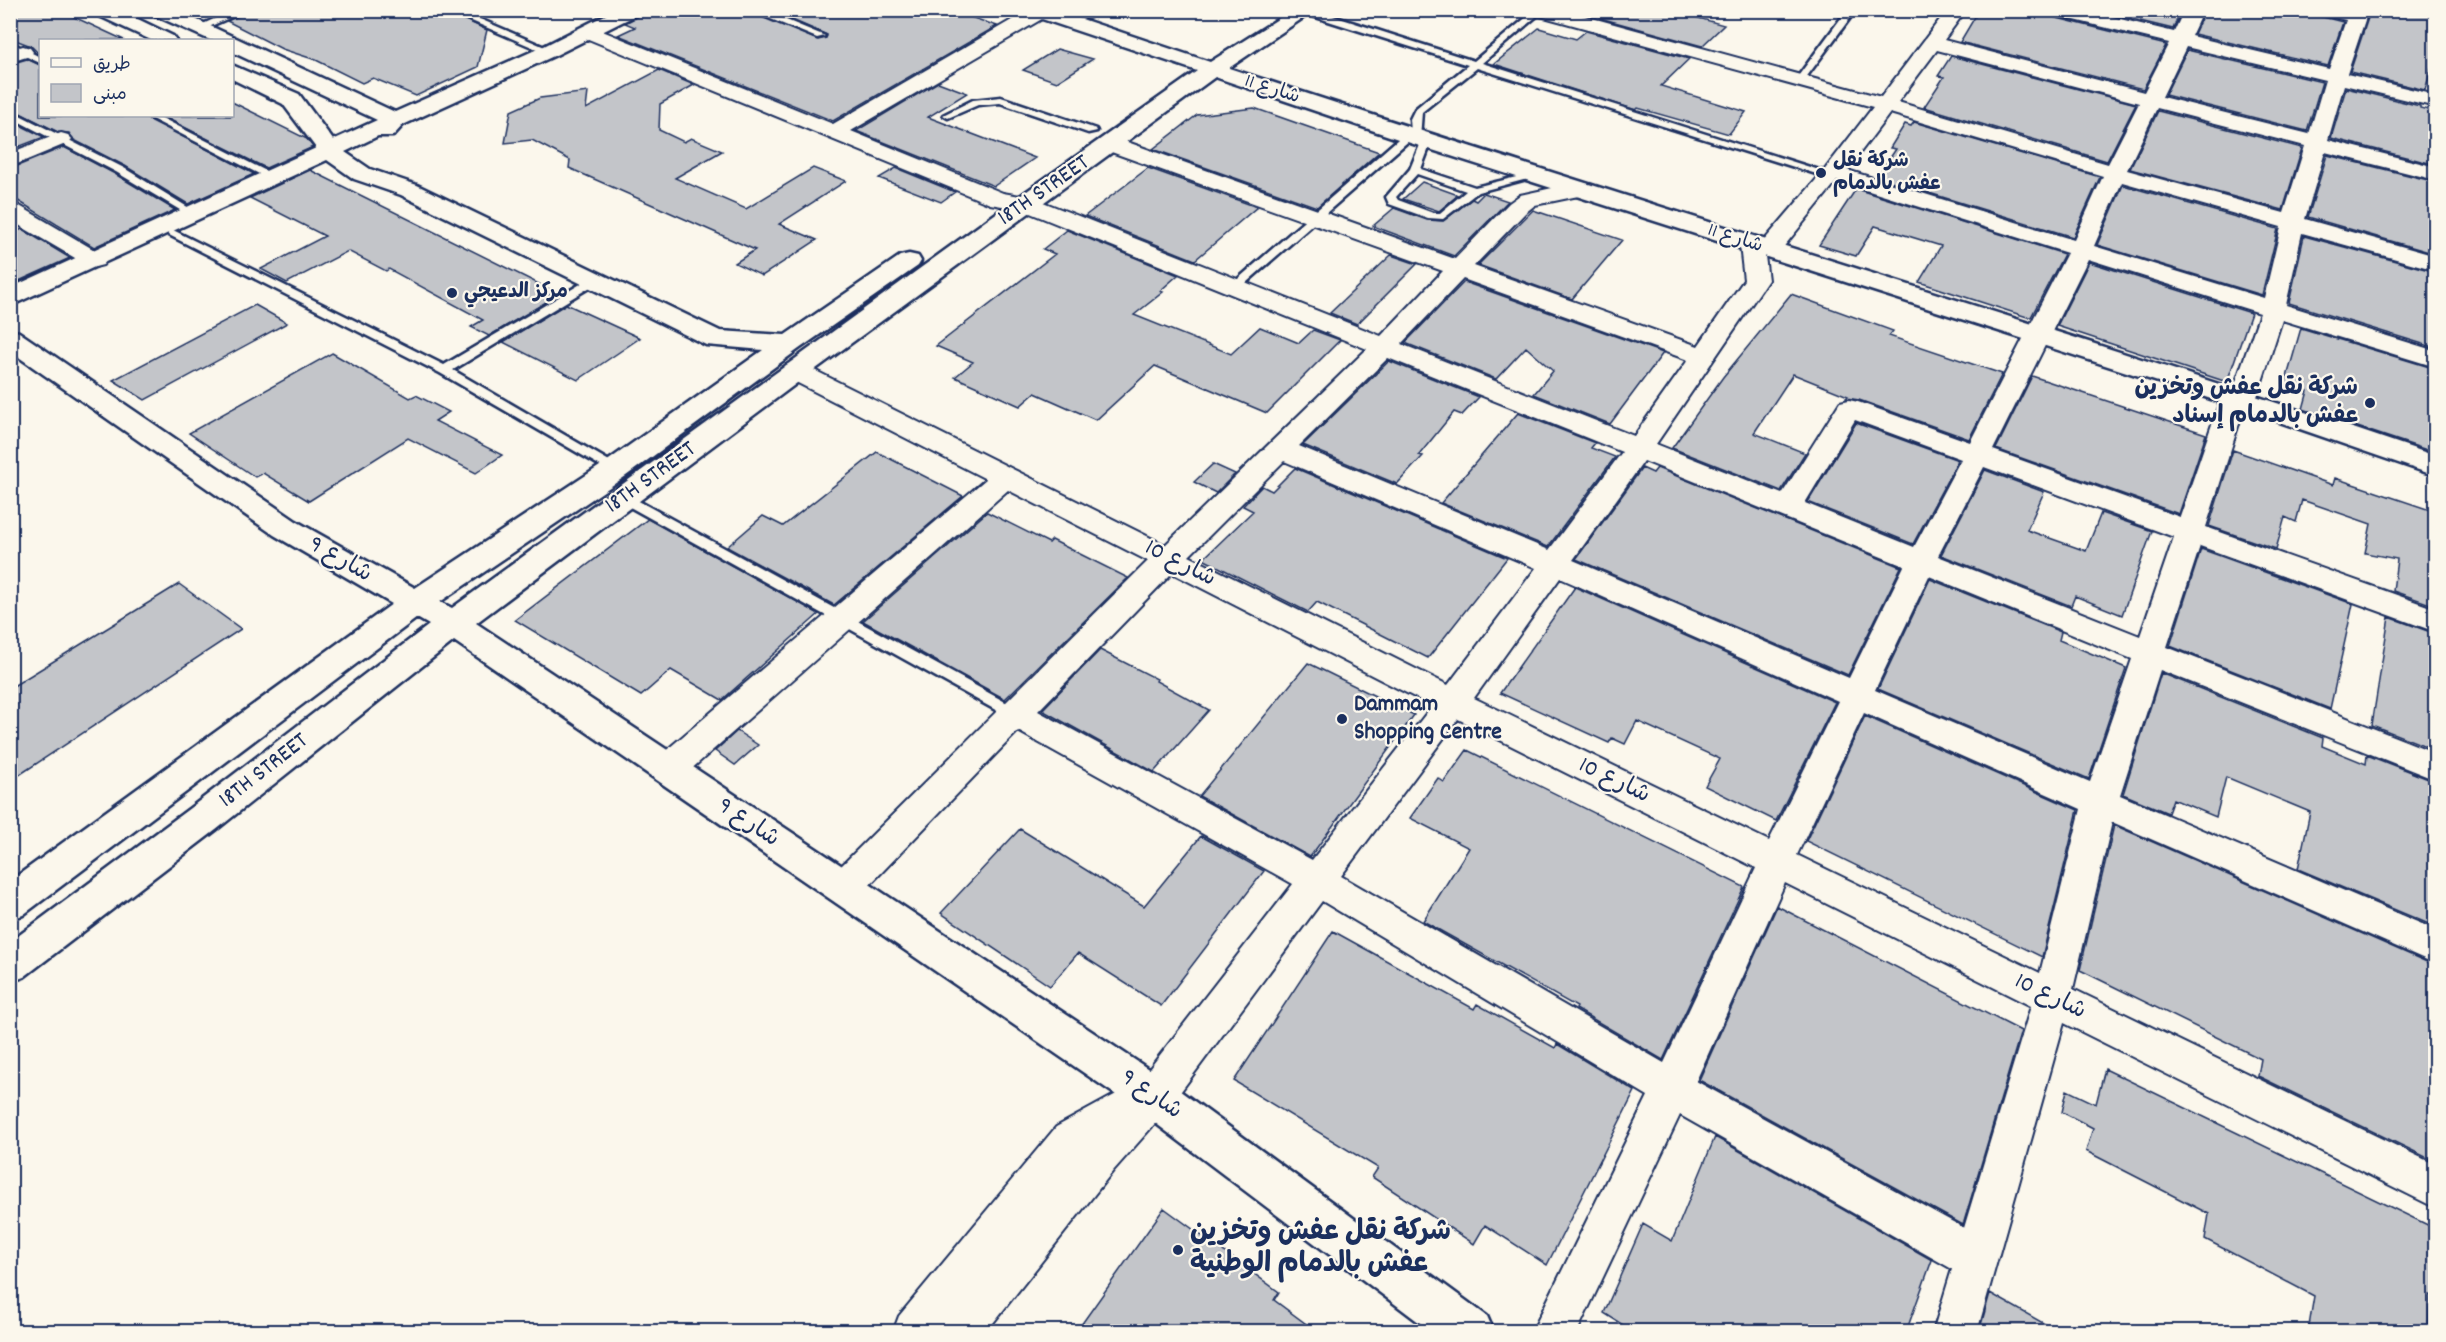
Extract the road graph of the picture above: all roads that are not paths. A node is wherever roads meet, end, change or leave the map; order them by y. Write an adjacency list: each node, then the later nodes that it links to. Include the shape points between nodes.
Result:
1 (102, 10): 21 (street)
2 (159, 10): 17 (street)
3 (243, 10): 17 (lane)
4 (450, 10): 25 (lane)
5 (632, 10): 18 (street)
6 (753, 10): 19 (lane)
7 (1271, 10): 27 (street)
8 (1852, 10): 30 (lane)
9 (1957, 10): 23 (street)
10 (2057, 10): 20 (street)
11 (2194, 10): 20 (street)
12 (2326, 10): 16 (street)
13 (1037, 11): 27 (street, شارع 11); 38 (street)
14 (1306, 11): 26 (lane); 27 (street, 18TH STREET)
15 (1540, 11): 26 (lane); 30 (street)
16 (2356, 14): 29 (street)
17 (199, 28): 22 (street)
18 (588, 32): 25 (street); 38 (street)
19 (820, 36)
20 (2179, 38): 29 (street); 31 (street)
21 (164, 39)
22 (223, 39)
23 (1932, 43): 31 (street); 33 (street)
24 (234, 45): 37 (street)
25 (549, 51): 37 (street)
26 (1476, 63): 40 (lane, via 1418,111); 47 (lane)
27 (1199, 66): 39 (street, 18TH STREET); 40 (street, شارع 11)
28 (234, 72): 43 (street, via 291,99)
29 (2336, 77): 32 (street); 42 (street)
30 (1799, 81): 33 (street)
31 (2151, 101): 42 (street); 46 (street)
32 (2436, 101)
33 (1887, 105): 46 (street); 47 (street)
34 (10, 113): 41 (lane)
35 (948, 115): 39 (lane, via 976,102 1001,100)
36 (153, 117): 50 (lane)
37 (394, 120): 43 (street); 52 (street, via 375,143 379,162)
38 (833, 133): 54 (street)
39 (1101, 137): 54 (street, 18TH STREET); 57 (street)
40 (1417, 137): 45 (lane); 49 (street, شارع 11); 57 (lane)
41 (61, 139): 44 (street); 56 (lane)
42 (2318, 143): 48 (street); 58 (street)
43 (328, 151): 50 (street); 52 (street, via 362,174); 59 (street, via 313,167)
44 (10, 161)
45 (1415, 170): 53 (lane); 53 (lane, via 1395,190 1393,202 1443,216)
46 (2115, 172): 58 (street); 61 (street)
47 (1832, 174): 60 (street); 61 (street)
48 (2436, 174)
49 (1537, 175): 51 (street, شارع 11); 53 (lane)
50 (273, 177): 56 (street)
51 (1580, 189): 60 (street, شارع 11); 64 (street, via 1522,204)
52 (410, 190): 65 (street)
53 (1474, 190)
54 (1012, 201): 66 (street); 73 (street, 18TH STREET)
55 (10, 210): 62 (street)
56 (194, 214): 62 (street)
57 (1313, 217): 64 (street); 66 (lane)
58 (2294, 223): 63 (street); 69 (street)
59 (173, 233): 68 (street); 76 (lane)
60 (1760, 247): 70 (street, شارع 11); 74 (street, via 1756,280)
61 (2081, 249): 69 (street); 70 (street)
62 (95, 260): 67 (street)
63 (2436, 262)
64 (1459, 268): 72 (street); 74 (street)
65 (593, 280): 73 (street, via 716,339); 76 (lane)
66 (1235, 287): 72 (street)
67 (10, 298)
68 (10, 310)
69 (2273, 310): 75 (street); 77 (street)
70 (2036, 334): 77 (street, شارع 11); 80 (street)
71 (10, 338): 90 (street, شارع 9, via 285,528)
72 (1384, 347): 78 (street); 79 (street)
73 (793, 357): 82 (street); 83 (street, شارع 10); 84 (street, 18TH STREET)
74 (1704, 357): 79 (street)
75 (2436, 359)
76 (444, 370): 82 (lane)
77 (2238, 399): 81 (street, شارع 11); 86 (street)
78 (1280, 449): 87 (street); 89 (street)
79 (1639, 449): 85 (street); 89 (street)
80 (1976, 456): 85 (street, via 1849,408); 86 (street); 88 (street)
81 (2436, 466)
82 (616, 469): 90 (street)
83 (1006, 477): 87 (street, شارع 10); 91 (street)
84 (624, 498): 91 (lane); 93 (street, 18TH STREET)
85 (1787, 509): 88 (street)
86 (2189, 531): 92 (street); 94 (street)
87 (1168, 559): 96 (street, شارع 10); 97 (street)
88 (1920, 562): 94 (street); 95 (street)
89 (1555, 564): 95 (street); 96 (street)
90 (415, 603): 93 (street, شارع 9); 104 (street)
91 (842, 619): 97 (lane); 99 (street)
92 (2436, 621)
93 (453, 624): 99 (street, شارع 9); 106 (street, 18TH STREET)
94 (2150, 654): 98 (street); 100 (street)
95 (1857, 696): 100 (street); 101 (street)
96 (1453, 702): 101 (street, شارع 10); 102 (street)
97 (1015, 714): 102 (street); 103 (street)
98 (2436, 767)
99 (668, 769): 103 (street, شارع 9)
100 (2100, 803): 105 (street); 107 (street)
101 (1778, 861): 107 (street, شارع 10); 108 (street)
102 (1317, 880): 108 (street); 109 (street)
103 (844, 887): 109 (street, شارع 9)
104 (10, 903)
105 (2436, 948)
106 (10, 965)
107 (2052, 998): 110 (street, شارع 10); 111 (street)
108 (1672, 1089): 111 (street); 115 (street)
109 (1153, 1095): 112 (street, via 1070,1141); 113 (street); 114 (street, شارع 9)
110 (2436, 1187)
111 (1977, 1259): 116 (street)
112 (915, 1332)
113 (958, 1332)
114 (1471, 1332)
115 (1554, 1332)
116 (1955, 1332)

